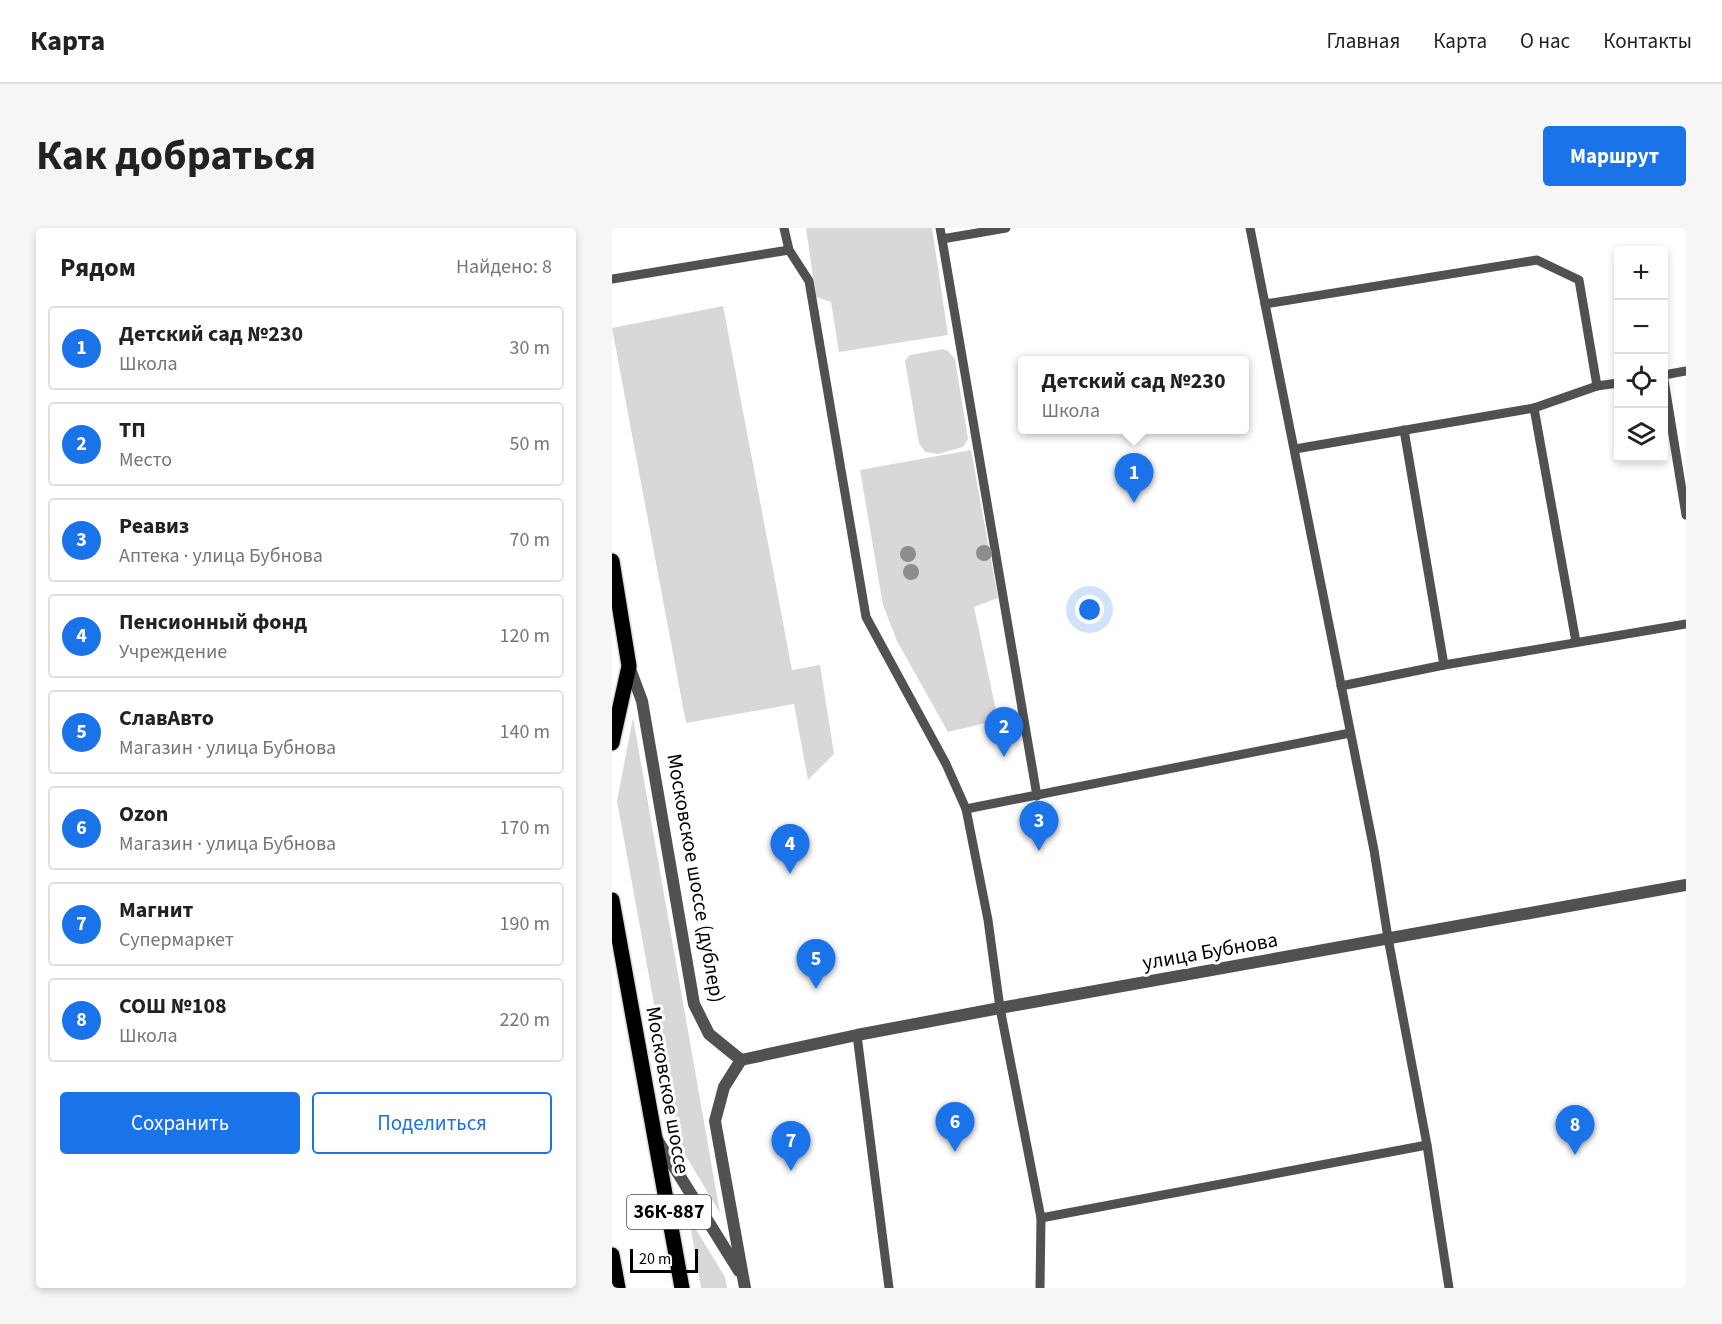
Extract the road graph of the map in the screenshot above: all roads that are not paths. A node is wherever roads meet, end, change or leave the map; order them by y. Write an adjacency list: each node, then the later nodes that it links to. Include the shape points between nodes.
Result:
1 (784, 228): 6 (lane)
2 (940, 228): 5 (lane)
3 (1006, 228): 5 (lane)
4 (1250, 228): 8 (lane)
5 (942, 239): 26 (lane)
6 (789, 250): 7 (lane); 27 (lane, via 809,281 866,617 946,764)
7 (612, 279)
8 (1265, 304): 12 (lane, via 1536,260 1579,279); 16 (lane)
9 (1686, 370): 10 (lane)
10 (1668, 374)
11 (1614, 384): 12 (lane)
12 (1597, 386): 14 (lane)
13 (1668, 405): 17 (lane)
14 (1534, 408): 15 (lane); 20 (lane)
15 (1404, 430): 16 (lane); 21 (lane)
16 (1295, 448): 23 (lane)
17 (1686, 516)
18 (612, 561): 22 (main road, Московское шоссе (дублер))
19 (1686, 624): 20 (lane)
20 (1576, 642): 21 (lane)
21 (1444, 665): 23 (lane)
22 (629, 666): 25 (main road); 33 (street, Московское шоссе (дублер), via 642,701 694,1004 709,1034)
23 (1341, 686): 24 (lane)
24 (1350, 733): 26 (lane); 30 (lane)
25 (612, 742)
26 (1037, 796): 27 (lane)
27 (966, 809): 31 (lane)
28 (1686, 885): 30 (street, улица Бубнова)
29 (612, 900): 34 (main road, Московское шоссе / 36К-887)
30 (1388, 938): 31 (street, улица Бубнова); 35 (lane)
31 (1000, 1008): 32 (street, улица Бубнова); 36 (lane)
32 (857, 1035): 33 (street, улица Бубнова); 41 (lane)
33 (741, 1060): 38 (street, via 724,1087 715,1121)
34 (655, 1136): 38 (street); 40 (main road, Московское шоссе / 36К-887)
35 (1426, 1145): 36 (lane); 43 (lane)
36 (1041, 1218): 42 (lane)
37 (612, 1255): 39 (main road, 36К-887)
38 (744, 1283)
39 (618, 1288)
40 (682, 1288)
41 (889, 1288)
42 (1040, 1288)
43 (1449, 1288)

